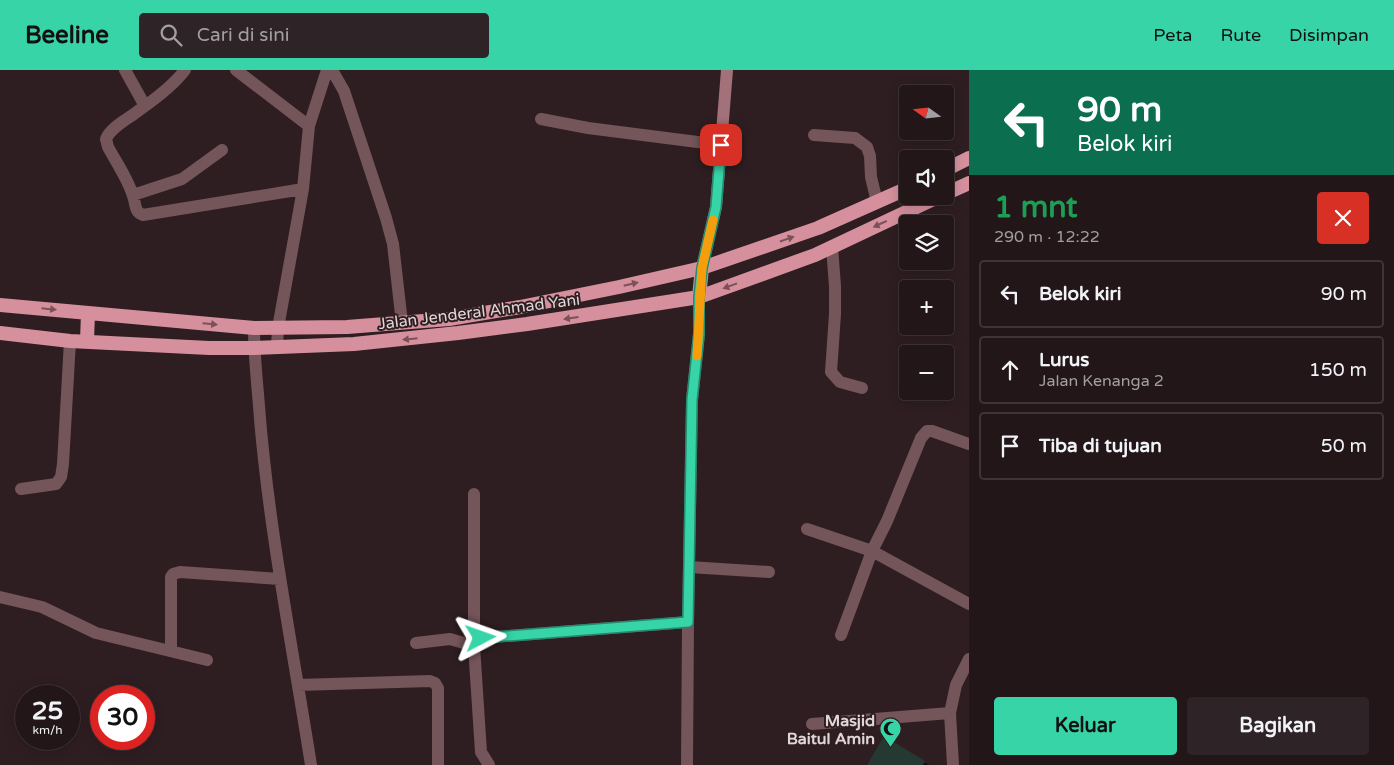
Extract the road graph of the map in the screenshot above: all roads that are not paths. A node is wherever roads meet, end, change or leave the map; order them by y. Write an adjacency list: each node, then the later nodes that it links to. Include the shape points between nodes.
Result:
1 (125, 70): 7 (street)
2 (185, 70): 7 (street)
3 (236, 70): 9 (street)
4 (326, 70): 9 (street)
5 (332, 70): 27 (street, via 344,91 386,218 393,244)
6 (727, 70): 11 (main road)
7 (145, 106): 19 (street, via 110,132 106,139)
8 (541, 119): 11 (street)
9 (309, 126): 16 (street)
10 (814, 135): 20 (street, via 855,138 867,147)
11 (721, 145): 23 (main road, via 716,207)
12 (222, 150): 19 (street, via 182,179)
13 (969, 158): 14 (highway)
14 (954, 166)
15 (969, 183): 17 (highway)
16 (303, 188): 19 (street, via 144,215 136,211); 29 (street)
17 (954, 190)
18 (899, 192): 20 (highway, Jalan Jenderal Ahmad Yani)
19 (133, 195)
20 (877, 202): 23 (highway, Jalan Jenderal Ahmad Yani, one-way to 20, via 818,228)
21 (921, 205): 22 (highway, Jalan Jenderal Ahmad Yani, one-way to 22)
22 (832, 247): 24 (highway, Jalan Jenderal Ahmad Yani, one-way to 24); 35 (street, via 835,314 831,372 840,382)
23 (702, 268): 24 (highway); 27 (highway, Jalan Jenderal Ahmad Yani, one-way to 23, via 520,307)
24 (699, 297): 33 (highway, Jalan Jenderal Ahmad Yani, one-way to 33, via 458,334 354,344); 41 (street, via 699,334 692,400)
25 (0, 304): 26 (highway, Jalan Jenderal Ahmad Yani, one-way to 26)
26 (88, 313): 28 (highway, Jalan Jenderal Ahmad Yani, one-way to 28); 32 (highway)
27 (402, 324): 29 (highway, Jalan Jenderal Ahmad Yani)
28 (254, 328): 29 (highway, Jalan Jenderal Ahmad Yani); 34 (street)
29 (278, 328): 33 (street)
30 (0, 334): 31 (highway, Jalan Jenderal Ahmad Yani)
31 (70, 341): 32 (highway, Jalan Jenderal Ahmad Yani); 37 (street, via 61,477 56,484)
32 (87, 341): 34 (highway, Jalan Jenderal Ahmad Yani)
33 (277, 346): 34 (highway, Jalan Jenderal Ahmad Yani)
34 (254, 348): 43 (street, via 263,456)
35 (862, 388)
36 (969, 444): 40 (street, via 932,431 921,438)
37 (21, 490)
38 (474, 494): 49 (street)
39 (807, 528): 40 (street)
40 (872, 550): 45 (street); 47 (street)
41 (689, 566): 42 (street); 46 (street)
42 (769, 572)
43 (280, 580): 50 (street, via 173,574); 53 (street)
44 (0, 597): 50 (street, via 42,608 96,633)
45 (969, 604)
46 (688, 622): 49 (street, via 481,638); 59 (street)
47 (841, 635)
48 (416, 642): 49 (street, via 450,639)
49 (474, 646): 58 (street, via 481,752)
50 (171, 651): 52 (street)
51 (969, 659): 54 (street, via 956,685)
52 (207, 660)
53 (298, 685): 56 (street); 57 (street, via 434,683 438,688)
54 (950, 713): 55 (street); 60 (street)
55 (812, 724)
56 (311, 765)
57 (438, 765)
58 (489, 765)
59 (687, 765)
60 (953, 765)

